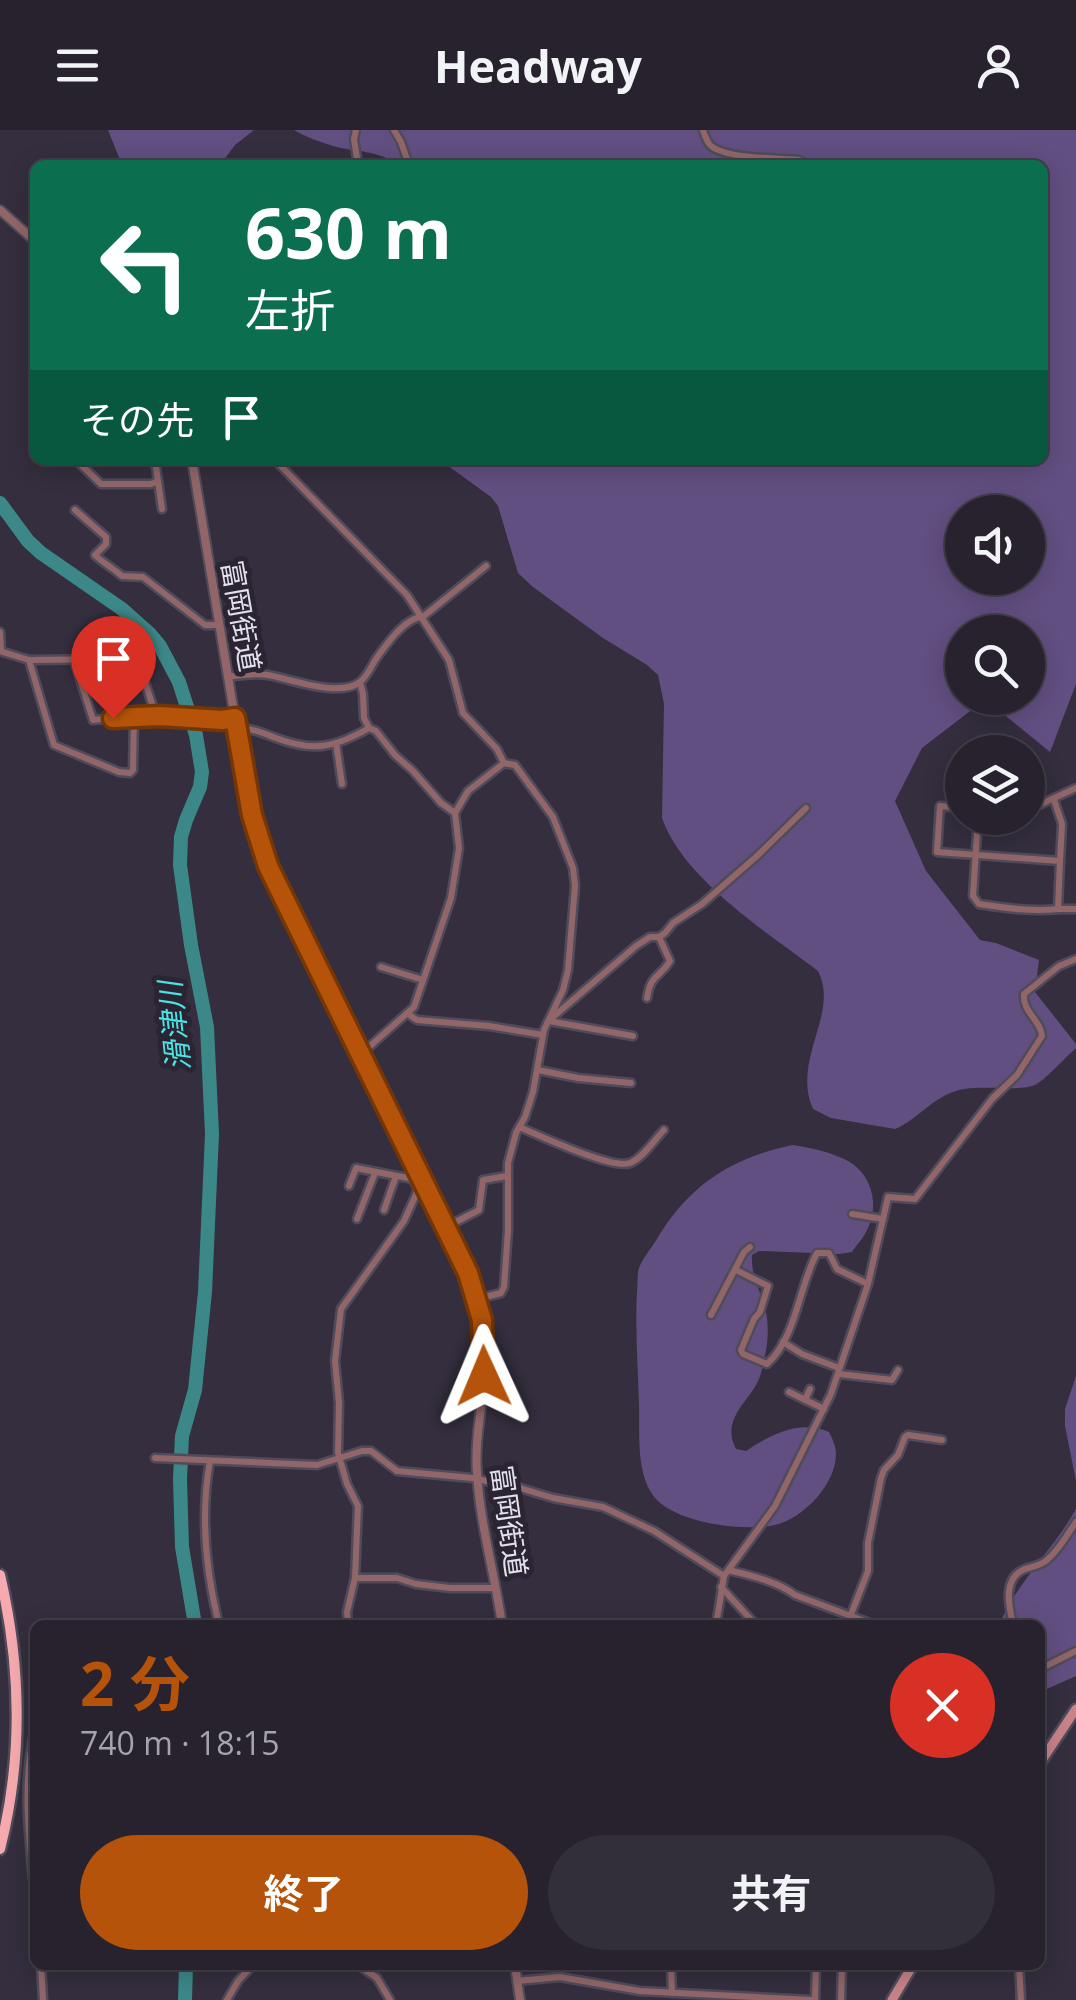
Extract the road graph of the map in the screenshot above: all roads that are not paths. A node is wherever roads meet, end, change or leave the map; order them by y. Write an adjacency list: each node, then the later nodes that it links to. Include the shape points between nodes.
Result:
1 (356, 130): 4 (street)
2 (394, 130): 5 (street)
3 (703, 130): 6 (street, via 712,146 726,152)
4 (357, 160)
5 (407, 160)
6 (799, 160)
7 (1, 211): 8 (street)
8 (30, 237)
9 (81, 465): 13 (street, via 101,484)
10 (156, 465): 13 (street)
11 (193, 465): 18 (street, 富岡街道)
12 (281, 465): 17 (street)
13 (158, 482): 14 (street)
14 (162, 509)
15 (75, 510): 18 (street, via 106,537 97,558 122,576 144,578 205,625)
16 (486, 566): 17 (street)
17 (420, 616): 24 (street, via 389,642); 30 (street, via 449,660 464,713)
18 (219, 625): 23 (street, 富岡街道)
19 (0, 632): 20 (street)
20 (0, 651): 21 (street)
21 (29, 660): 22 (street); 25 (street, via 54,745 130,773)
22 (74, 660): 25 (street, via 93,720); 26 (street, via 129,662 143,676)
23 (228, 677): 24 (street, via 264,674 317,688); 27 (street, 富岡街道)
24 (360, 682): 28 (street)
25 (134, 716): 26 (street)
26 (158, 716): 27 (street)
27 (236, 724): 29 (street, via 297,746); 52 (street, 富岡街道, via 268,866)
28 (369, 728): 29 (street); 37 (street)
29 (336, 743): 31 (street)
30 (504, 763): 37 (street, via 468,792); 49 (street, via 515,765 549,810 575,878 568,970)
31 (342, 784)
32 (1076, 788): 33 (street)
33 (1054, 800): 34 (street); 40 (street, via 1062,824)
34 (1045, 803)
35 (945, 806): 39 (street, via 940,806 937,852)
36 (806, 808): 43 (street)
37 (455, 813): 46 (street, via 458,857 451,898)
38 (977, 835): 39 (street)
39 (976, 856): 40 (street); 41 (street, via 973,896 979,904)
40 (1060, 861): 41 (street)
41 (1058, 909): 42 (street)
42 (1076, 909)
43 (658, 937): 47 (street, via 670,961 650,982); 49 (street, via 636,946)
44 (1076, 959): 65 (street, via 1024,994 1042,1036 1017,1075 915,1199 888,1196)
45 (381, 967): 46 (street)
46 (423, 980): 48 (street)
47 (646, 998)
48 (408, 1014): 50 (street); 52 (street)
49 (549, 1021): 50 (street); 51 (street)
50 (544, 1035): 53 (street)
51 (633, 1036)
52 (360, 1055): 60 (street, 富岡街道)
53 (538, 1070): 54 (street); 55 (street)
54 (631, 1082)
55 (519, 1127): 56 (street, via 625,1164); 59 (street)
56 (664, 1130)
57 (376, 1173): 58 (street); 61 (street, via 356,1168); 64 (street)
58 (396, 1176): 60 (street); 62 (street)
59 (507, 1176): 66 (street, via 484,1180 479,1210); 70 (street, via 504,1287)
60 (420, 1183): 66 (street, 富岡街道); 81 (street, via 404,1221 341,1309 334,1362)
61 (349, 1186)
62 (384, 1210)
63 (852, 1214): 65 (street)
64 (357, 1219)
65 (883, 1219): 69 (street)
66 (446, 1227): 70 (street, 富岡街道)
67 (750, 1247): 68 (street)
68 (736, 1270): 71 (street); 72 (street, via 768,1286 741,1350 767,1364)
69 (868, 1284): 72 (street, via 837,1269 829,1253 817,1253); 74 (street)
70 (477, 1299): 83 (street, 富岡街道, via 485,1359)
71 (710, 1315)
72 (783, 1342): 74 (street)
73 (898, 1370): 74 (street, via 892,1380)
74 (839, 1371): 78 (street)
75 (810, 1389): 77 (street)
76 (789, 1392): 77 (street)
77 (805, 1400): 78 (street)
78 (824, 1408): 85 (street, via 775,1506)
79 (942, 1440): 90 (street, via 908,1434 884,1470 868,1570)
80 (156, 1458): 82 (street)
81 (340, 1460): 82 (street); 83 (street, via 371,1451 397,1471); 87 (street, via 358,1506)
82 (208, 1461): 91 (street, via 204,1520)
83 (477, 1479): 85 (street, via 607,1508); 89 (street, 富岡街道)
84 (1076, 1522): 97 (street, via 1044,1562 1013,1577)
85 (727, 1573): 88 (street); 90 (street, via 772,1583)
86 (0, 1574): 104 (highway, via 16,1674)
87 (354, 1578): 89 (street); 92 (street)
88 (720, 1586): 94 (street); 95 (street)
89 (496, 1588): 93 (street, 富岡街道)
90 (850, 1617): 96 (street)
91 (217, 1620)
92 (348, 1620)
93 (501, 1620)
94 (717, 1620)
95 (751, 1620)
96 (859, 1620)
97 (1012, 1620)
98 (1076, 1651): 99 (street)
99 (1045, 1667)
100 (1076, 1709): 102 (main road)
101 (30, 1750): 105 (street)
102 (1045, 1755)
103 (0, 1774): 104 (street)
104 (14, 1777): 106 (highway)
105 (30, 1847)
106 (0, 1849)
107 (41, 1970): 118 (street)
108 (249, 1970): 119 (street)
109 (365, 1970): 120 (street)
110 (516, 1970): 116 (street)
111 (671, 1970): 117 (street)
112 (816, 1970): 122 (street)
113 (842, 1970): 123 (street)
114 (910, 1970): 124 (main road)
115 (1019, 1970): 125 (street)
116 (517, 1981): 117 (street, via 560,1977); 121 (street)
117 (672, 1993): 122 (street)
118 (44, 2000)
119 (227, 2000)
120 (390, 2000)
121 (520, 2000)
122 (813, 2000)
123 (840, 2000)
124 (892, 2000)
125 (1020, 2000)

